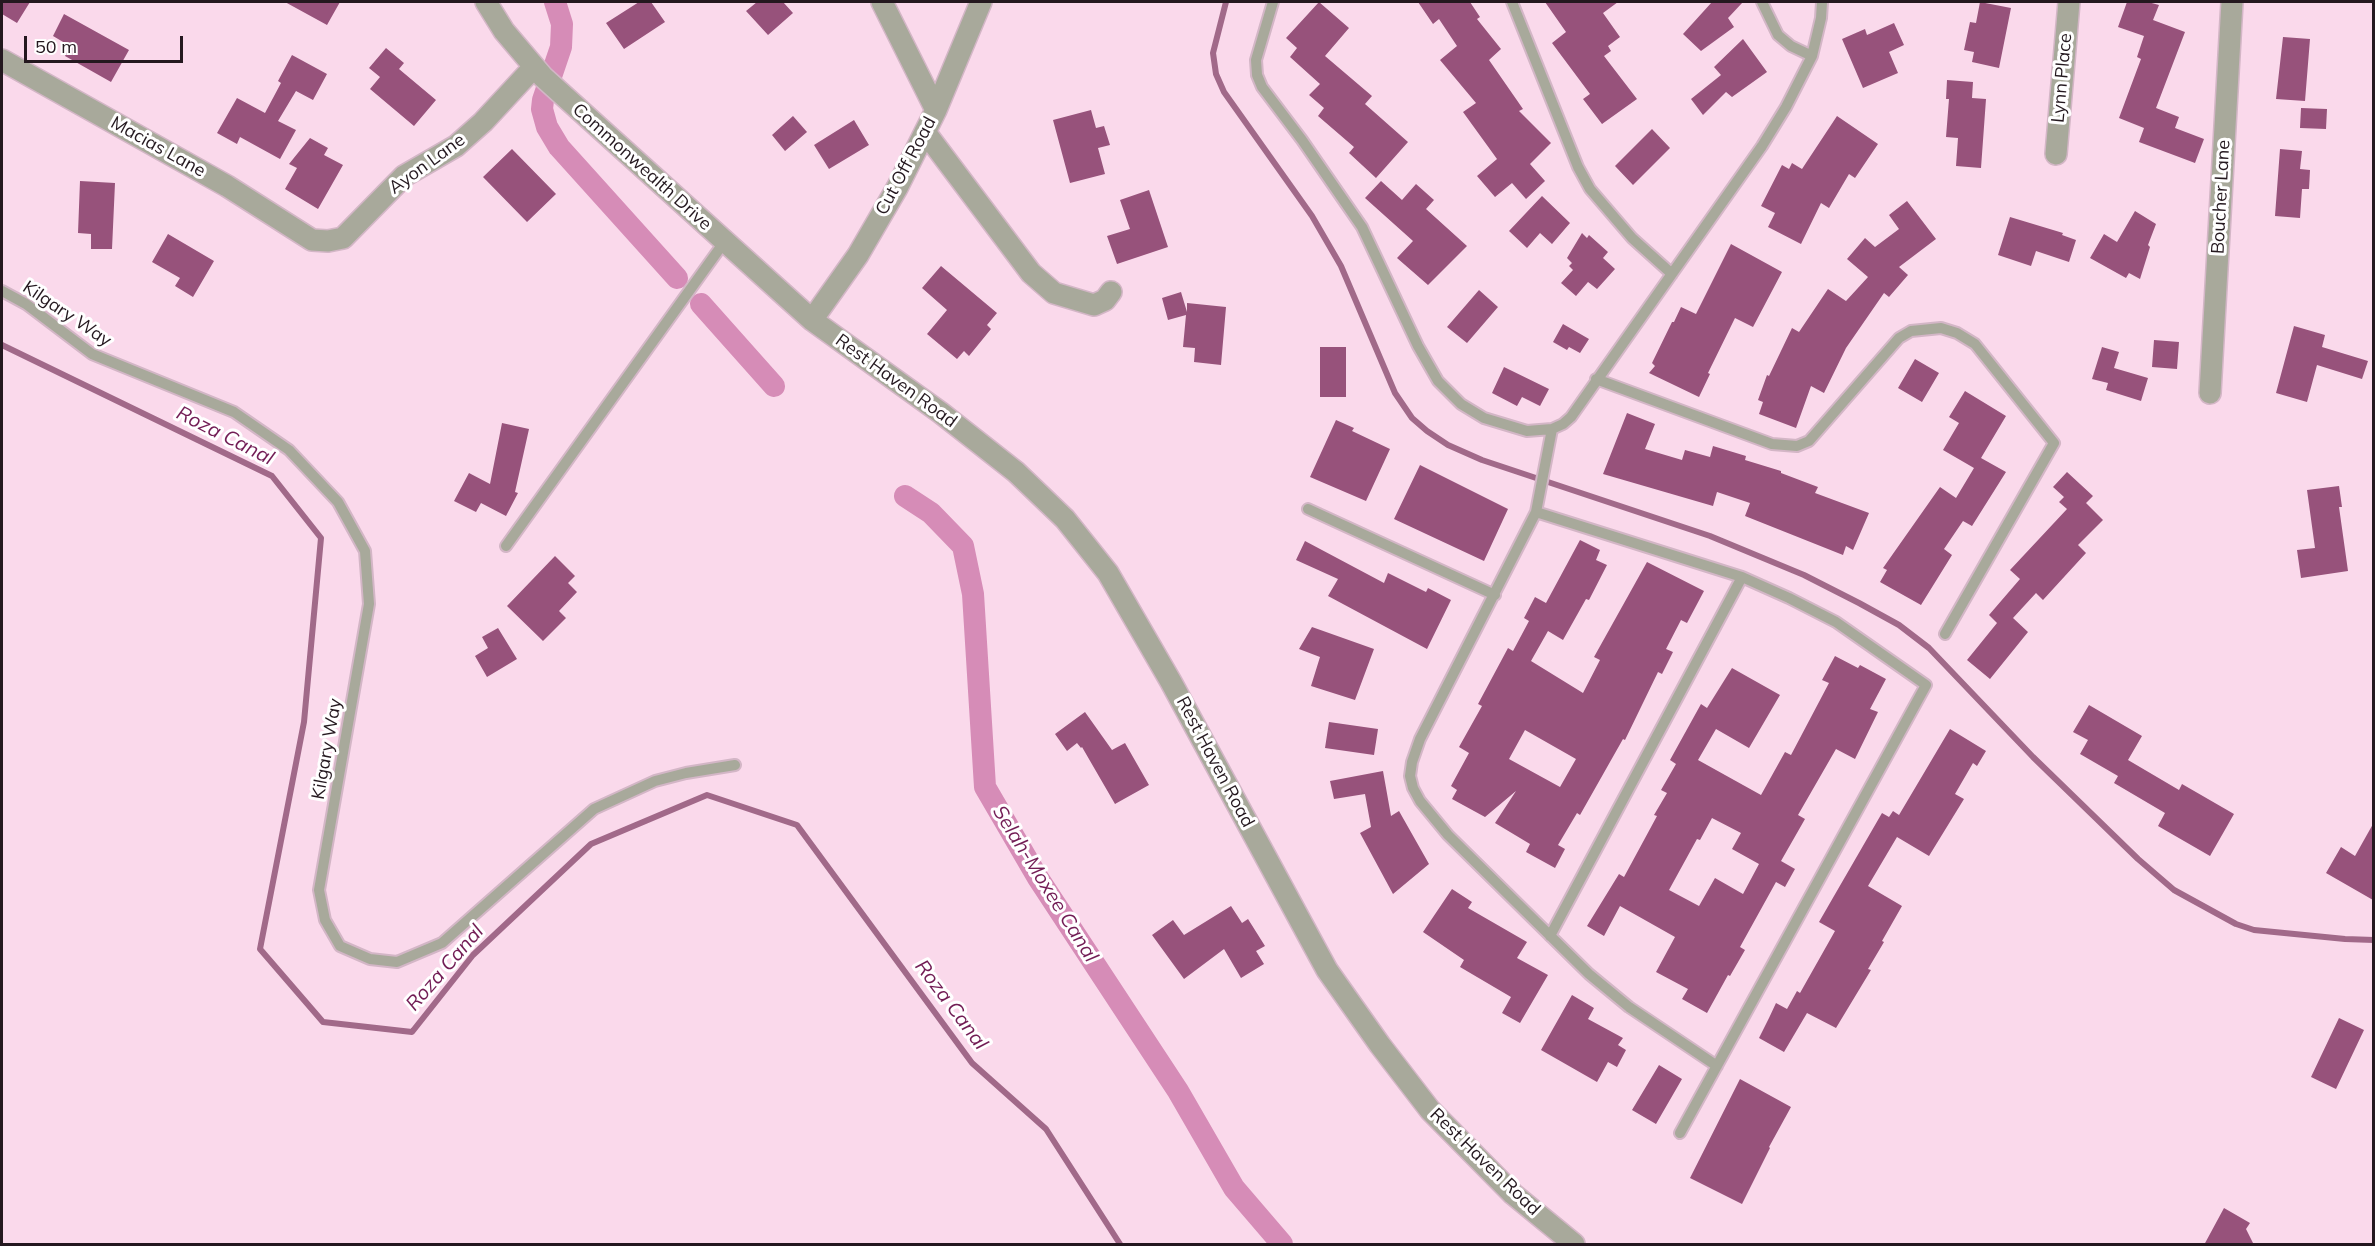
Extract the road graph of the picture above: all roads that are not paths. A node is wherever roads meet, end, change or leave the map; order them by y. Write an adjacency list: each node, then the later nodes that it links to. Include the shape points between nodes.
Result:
1 (486, 2): 12 (street, Commonwealth Drive)
2 (882, 2): 13 (street)
3 (981, 2): 13 (street, Cut Off Road)
4 (1273, 2): 24 (lane, via 1256,60 1262,87 1362,227 1438,381 1461,404 1484,418 1527,431)
5 (1512, 2): 18 (lane, via 1590,189 1632,238)
6 (1762, 2): 10 (lane, via 1778,34 1791,46)
7 (1822, 2): 10 (lane)
8 (2068, 2): 15 (street, Lynn Place)
9 (2232, 2): 23 (street, Boucher Lane)
10 (1812, 56): 18 (lane, via 1762,147)
11 (2, 60): 16 (street, Macias Lane, via 227,186)
12 (538, 72): 16 (street, Ayon Lane, via 456,146 404,177 343,237); 17 (street, Commonwealth Drive)
13 (936, 110): 14 (street, Cut Off Road)
14 (925, 132): 20 (street, via 1031,273 1054,293 1094,305); 21 (street, Cut Off Road, via 858,255)
15 (2055, 154)
16 (312, 240)
17 (724, 241): 21 (street, Commonwealth Drive); 27 (lane)
18 (1672, 274): 22 (lane)
19 (2, 291): 31 (lane, Kilgary Way, via 26,304 92,354 234,412 289,450 338,502 365,551 369,604 319,890 325,920 340,946 370,959 397,962 441,943 594,809 655,781)
20 (1111, 292)
21 (812, 320): 35 (street, Rest Haven Road, via 941,413 1016,472 1065,519 1108,573 1327,970 1373,1036 1430,1110 1513,1194)
22 (1596, 379): 24 (lane, via 1571,417); 30 (lane, via 1772,444 1797,446 1814,436 1899,338 1911,331 1941,328 1975,344 2054,443)
23 (2210, 393)
24 (1552, 429): 26 (lane)
25 (1308, 509): 29 (lane)
26 (1536, 512): 28 (lane); 29 (lane)
27 (506, 546)
28 (1742, 577): 32 (lane); 33 (lane, via 1836,622 1926,685)
29 (1495, 596): 32 (lane, via 1420,740 1410,776 1420,801 1448,835)
30 (1945, 634)
31 (735, 765)
32 (1550, 936): 33 (lane, via 1629,1007)
33 (1717, 1066): 34 (lane)
34 (1680, 1133)
35 (1574, 1245)

